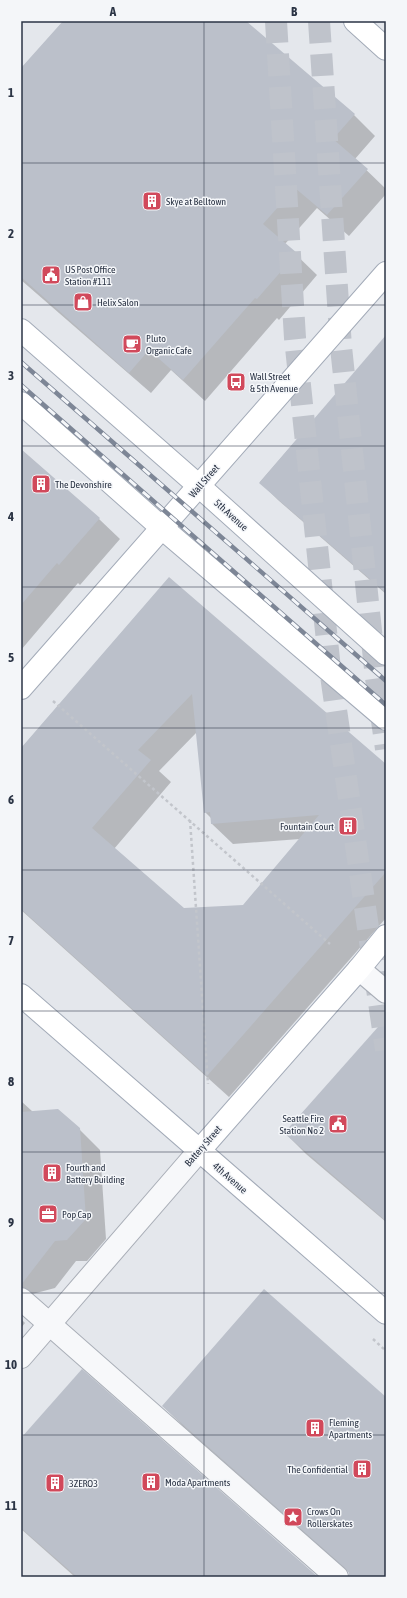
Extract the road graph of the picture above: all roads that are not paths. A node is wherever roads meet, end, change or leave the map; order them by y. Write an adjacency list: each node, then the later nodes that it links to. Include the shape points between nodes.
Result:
1 (355, 21): 2 (main road)
2 (386, 49)
3 (386, 273): 6 (main road, Wall Street)
4 (21, 330): 6 (main road, 5th Avenue)
5 (21, 403): 7 (main road)
6 (199, 486): 7 (main road, Wall Street); 8 (main road, 5th Avenue)
7 (162, 528): 9 (main road, Wall Street); 10 (main road)
8 (386, 654)
9 (24, 680)
10 (386, 719)
11 (386, 936): 12 (main road, Battery Street)
12 (359, 969): 13 (street); 15 (main road, Battery Street)
13 (386, 992)
14 (21, 994): 15 (main road, 4th Avenue)
15 (199, 1151): 17 (main road, 4th Avenue); 18 (street, Battery Street)
16 (21, 1299): 18 (street)
17 (386, 1313)
18 (50, 1324): 19 (street, Battery Street); 20 (street)
19 (21, 1357)
20 (337, 1577)

